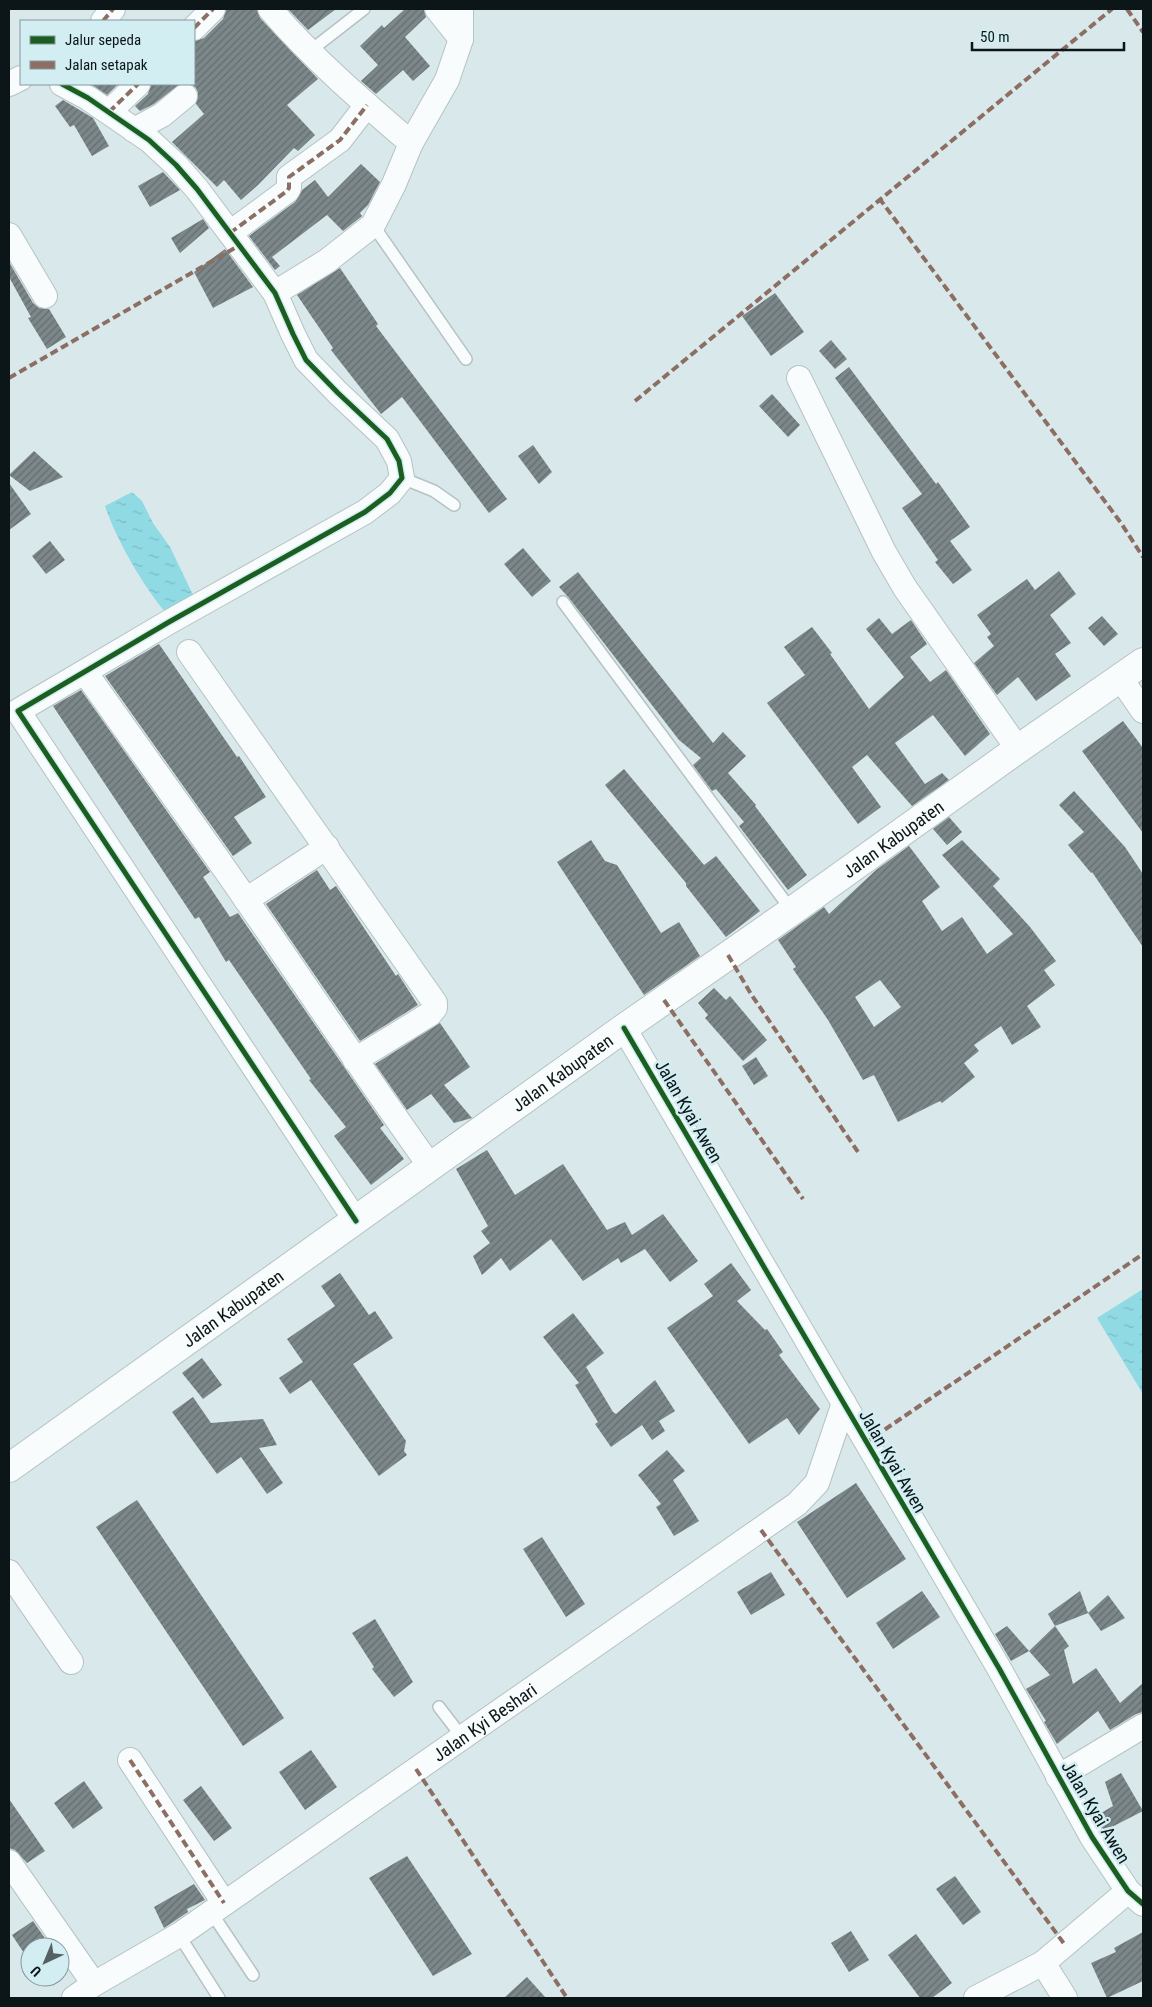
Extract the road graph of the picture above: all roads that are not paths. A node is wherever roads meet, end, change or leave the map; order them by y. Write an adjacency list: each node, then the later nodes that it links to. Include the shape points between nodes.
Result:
1 (113, 9): 7 (street)
2 (213, 9): 8 (street)
3 (270, 9): 10 (street)
4 (364, 9): 10 (lane)
5 (437, 9): 9 (street)
6 (461, 9): 9 (street)
7 (104, 20)
8 (195, 27)
9 (461, 39): 17 (street, via 448,80)
10 (310, 51): 14 (street)
11 (64, 85): 15 (street)
12 (137, 85): 15 (street)
13 (185, 96): 16 (street, via 162,115)
14 (367, 105): 17 (street); 19 (street, via 340,140 289,177 286,191)
15 (109, 112): 16 (street)
16 (134, 130): 19 (street, via 176,165)
17 (411, 143): 18 (street)
18 (373, 225): 21 (street, via 328,260); 23 (lane)
19 (230, 233): 21 (street)
20 (9, 236): 22 (street)
21 (275, 293): 25 (street, via 306,360 387,439)
22 (45, 296)
23 (466, 359)
24 (799, 378): 33 (street, via 892,566)
25 (402, 478): 26 (lane, via 434,491); 30 (street, via 390,493 365,512)
26 (454, 505)
27 (563, 602): 36 (lane)
28 (189, 652): 34 (street)
29 (1143, 662): 31 (main road, Jalan Kabupaten)
30 (86, 672): 35 (street); 40 (street, via 18,711)
31 (1121, 679): 32 (street); 33 (main road, Jalan Kabupaten)
32 (1143, 711)
33 (1018, 749): 36 (main road, Jalan Kabupaten)
34 (327, 847): 35 (street); 38 (street, via 435,1003 430,1014)
35 (246, 900): 38 (street)
36 (792, 911): 37 (main road, Jalan Kabupaten)
37 (624, 1028): 39 (main road, Jalan Kabupaten); 41 (street, Jalan Kyai Awen)
38 (355, 1060): 39 (street)
39 (430, 1166): 40 (main road, Jalan Kabupaten)
40 (356, 1221): 42 (main road, Jalan Kabupaten)
41 (844, 1403): 47 (street, Jalan Kyi Beshari, via 817,1483 797,1504); 49 (street, Jalan Kyai Awen, via 1000,1670)
42 (9, 1468)
43 (9, 1572): 44 (street)
44 (71, 1662)
45 (439, 1708): 47 (lane)
46 (1143, 1726): 49 (street)
47 (462, 1737): 52 (street, Jalan Kyi Beshari)
48 (130, 1760): 52 (street)
49 (1058, 1777): 51 (street, Jalan Kyai Awen, via 1092,1837)
50 (9, 1862): 56 (street)
51 (1135, 1898): 54 (street)
52 (218, 1907): 53 (street, Jalan Kyi Beshari); 55 (lane)
53 (179, 1935): 56 (street, Jalan Kyi Beshari); 58 (lane)
54 (1043, 1963): 59 (street); 60 (street)
55 (253, 1975)
56 (91, 1978): 57 (street, Jalan Kyi Beshari)
57 (74, 1998)
58 (219, 1998)
59 (976, 1998)
60 (1065, 1998)

